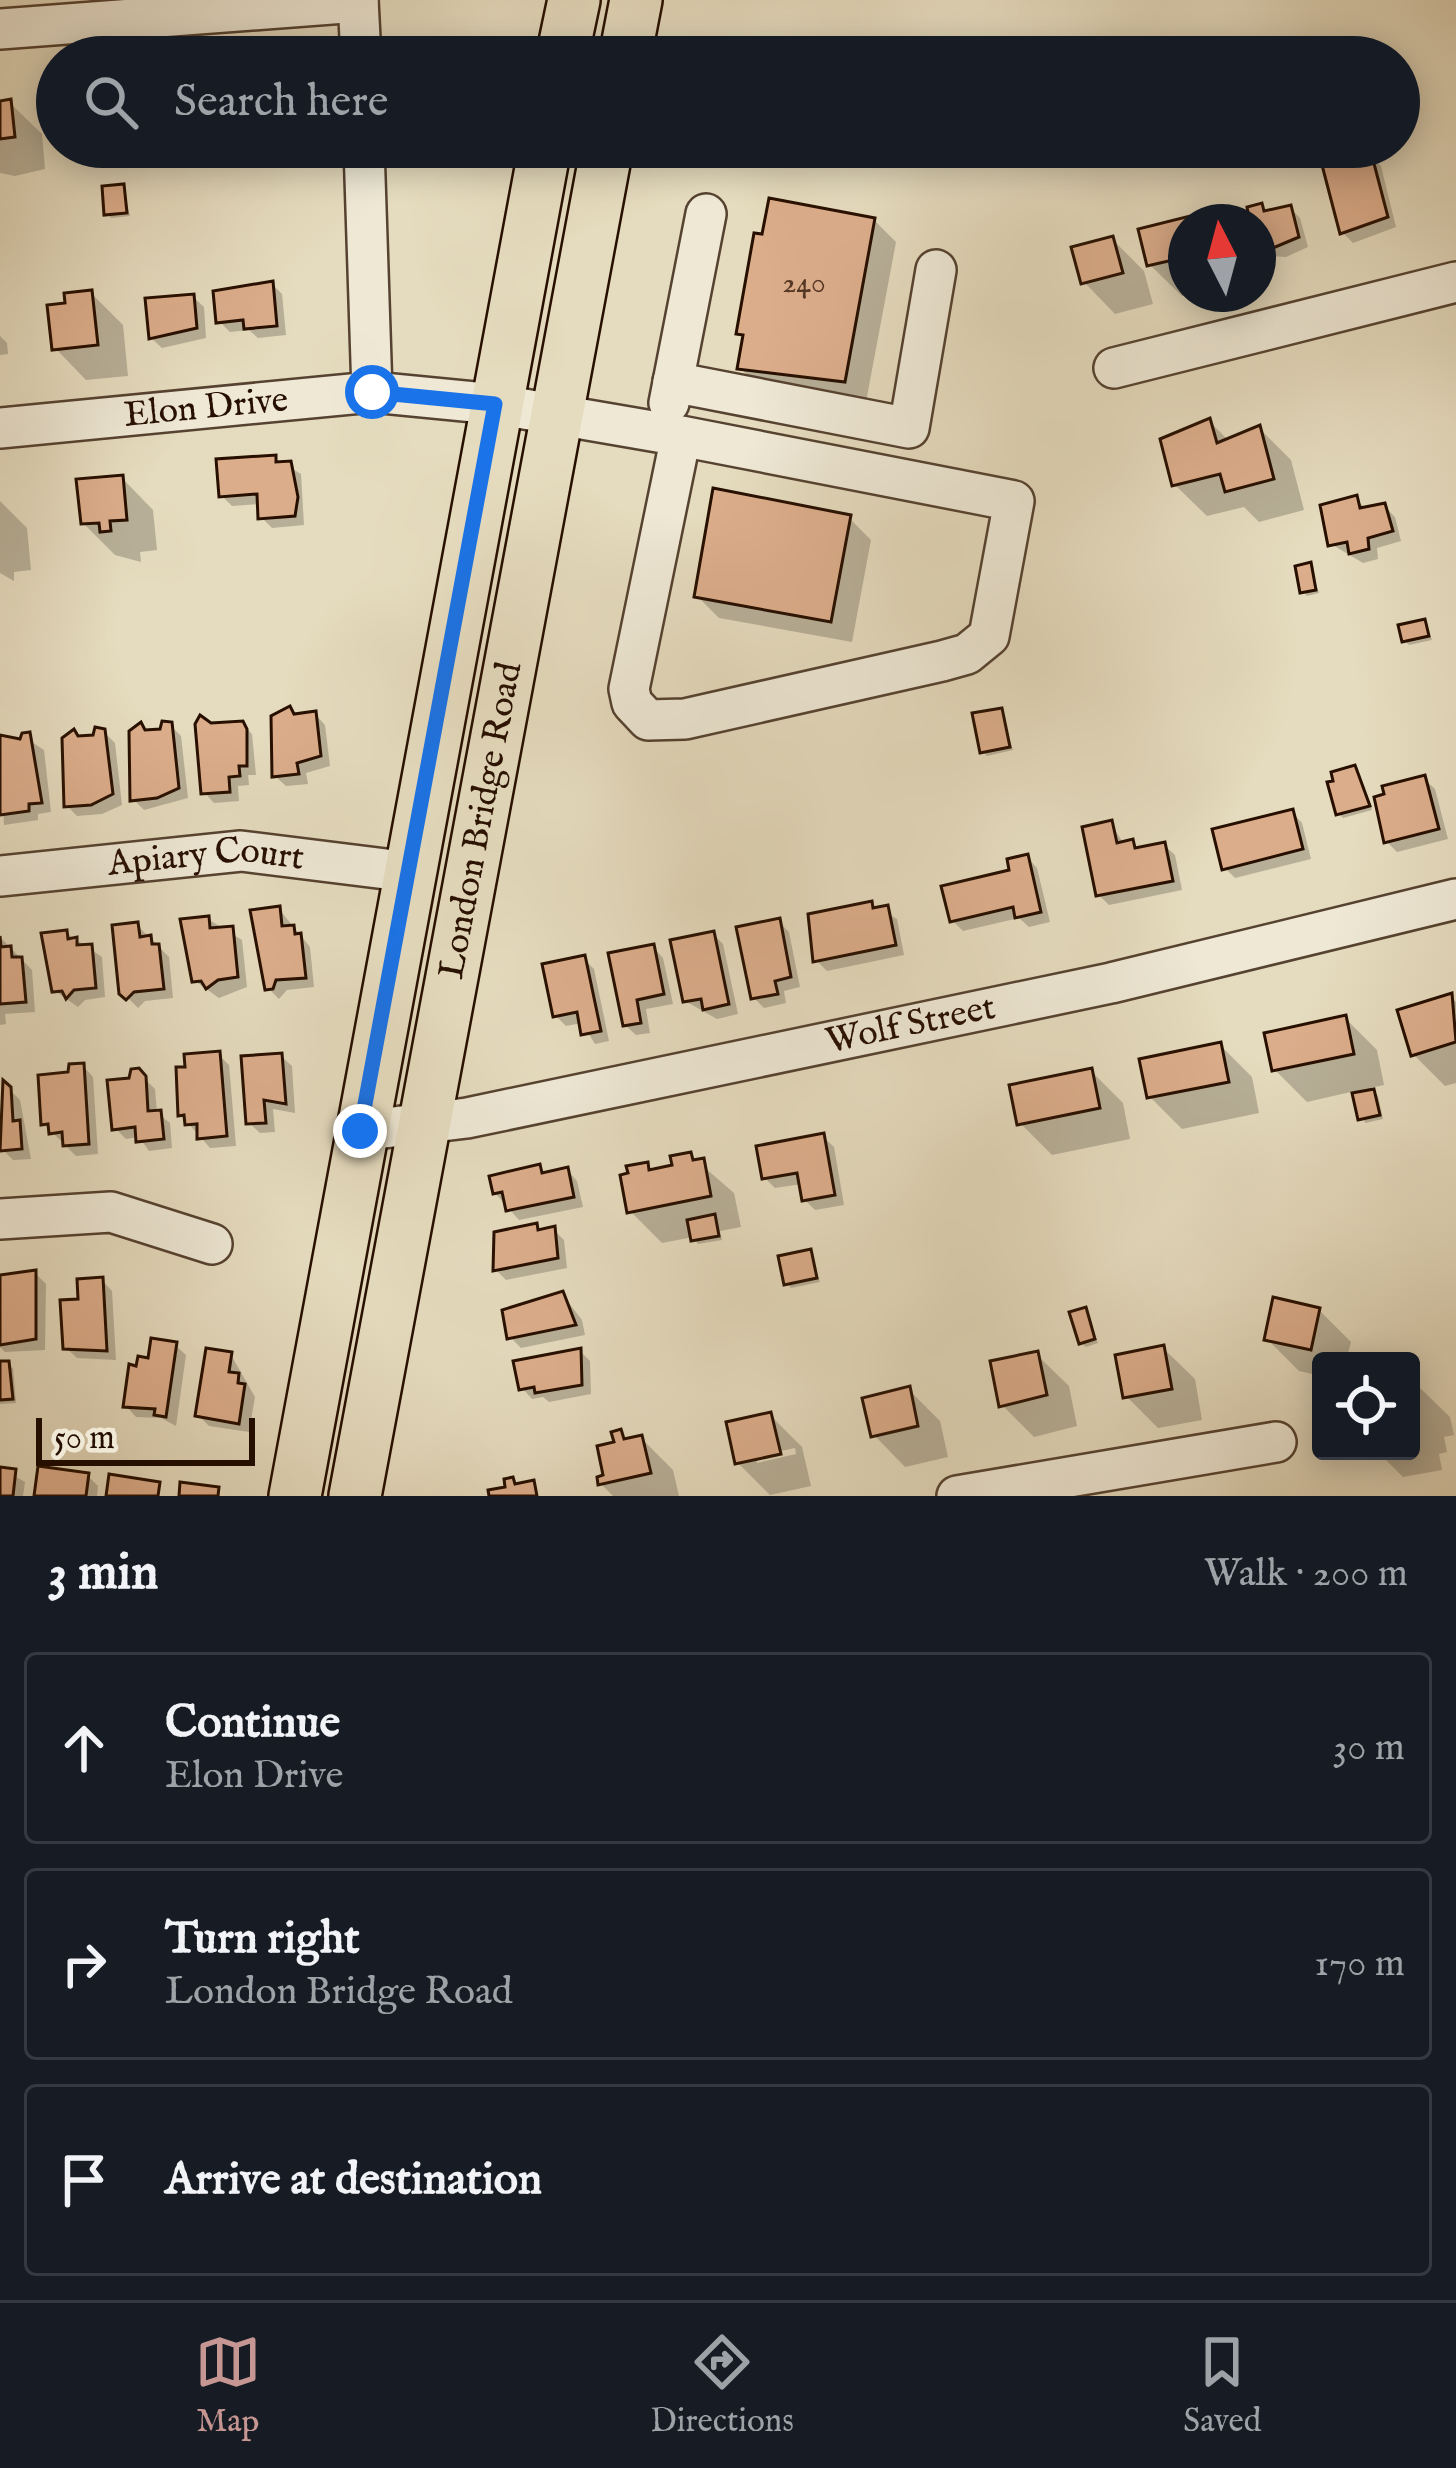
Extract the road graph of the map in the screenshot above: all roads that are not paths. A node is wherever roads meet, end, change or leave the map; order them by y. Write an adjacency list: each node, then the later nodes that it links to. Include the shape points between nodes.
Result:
1 (574, 0): 6 (main road)
2 (636, 0): 7 (main road)
3 (358, 1): 4 (street); 5 (street)
4 (0, 29)
5 (360, 36)
6 (566, 36)
7 (629, 36)
8 (365, 168): 16 (street)
9 (541, 168): 17 (main road, London Bridge Road)
10 (603, 168): 18 (main road, London Bridge Road)
11 (706, 214): 15 (street)
12 (936, 270): 15 (street, via 909,428)
13 (1456, 282): 14 (street)
14 (1114, 368)
15 (673, 382): 20 (street)
16 (372, 392): 17 (street, Elon Drive); 19 (street, Elon Drive)
17 (495, 404): 18 (street, Elon Drive); 21 (main road, London Bridge Road)
18 (556, 415): 20 (street, Elon Drive); 24 (main road, London Bridge Road)
19 (0, 428)
20 (672, 434): 20 (street, via 1014,501 989,636 942,662 685,719 647,720 629,688)
21 (410, 872): 22 (street, Apiary Court, via 242,851); 25 (main road, London Bridge Road)
22 (0, 876)
23 (1456, 899): 24 (street, Wolf Street, via 1111,983)
24 (426, 1125): 25 (street, Wolf Street); 30 (main road, London Bridge Road)
25 (360, 1131): 29 (main road, London Bridge Road)
26 (0, 1219): 27 (street, via 111,1212)
27 (212, 1244)
28 (1276, 1442): 31 (street)
29 (295, 1496)
30 (356, 1496)
31 (957, 1496)

